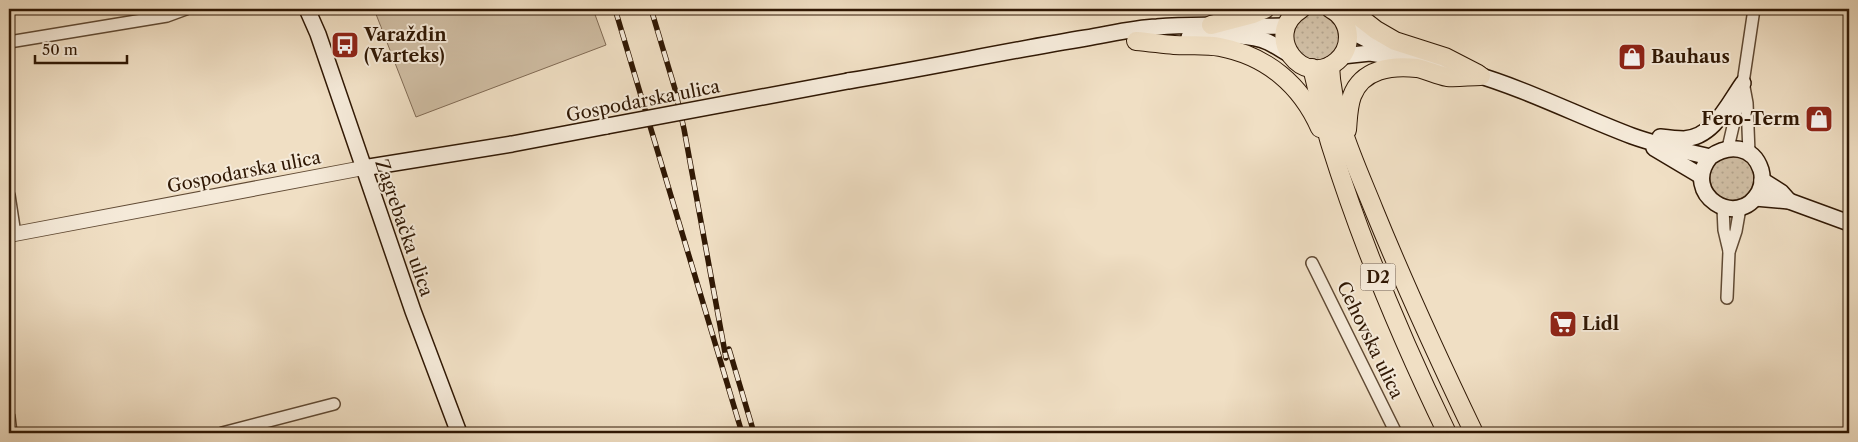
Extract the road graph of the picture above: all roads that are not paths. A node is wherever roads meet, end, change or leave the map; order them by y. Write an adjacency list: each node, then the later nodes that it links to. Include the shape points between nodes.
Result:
1 (186, 9): 14 (street, via 167,16)
2 (306, 9): 11 (main road, Zagrebačka ulica)
3 (314, 9): 11 (main road, Zagrebačka ulica)
4 (1265, 9): 9 (main road)
5 (1331, 9): 10 (main road, via 1342,18)
6 (1349, 9): 19 (main road, via 1395,41 1445,57)
7 (1754, 9): 20 (street)
8 (1294, 14): 9 (main road, Gospodarska ulica, via 1259,27); 15 (main road, via 1284,36)
9 (1211, 25): 12 (main road, Gospodarska ulica, via 1158,26)
10 (1346, 27): 16 (main road, D2, via 1347,42); 17 (main road, via 1371,42)
11 (318, 34): 26 (main road, Zagrebačka ulica)
12 (1095, 37): 13 (main road); 26 (main road, Gospodarska ulica, bridge, via 1008,50 927,68 512,144)
13 (1136, 41): 15 (main road, via 1242,37 1268,42); 22 (main road, via 1219,47 1252,56 1278,72 1298,91)
14 (9, 42)
15 (1289, 54): 18 (main road, via 1303,66)
16 (1336, 61): 17 (main road, via 1370,53); 18 (main road, via 1321,68); 22 (main road, D2, via 1332,91)
17 (1443, 65): 19 (main road)
18 (1312, 68): 22 (main road, D2)
19 (1481, 76): 21 (main road); 22 (main road, via 1446,77 1418,68 1399,67 1372,72 1352,97)
20 (1743, 83): 21 (main road, via 1720,118 1707,131 1686,139); 23 (street); 24 (street)
21 (1634, 136): 25 (main road); 27 (main road)
22 (1338, 141): 40 (main road, D2, via 1365,246); 48 (main road, D2)
23 (1728, 148): 24 (main road); 25 (main road)
24 (1749, 153): 28 (main road, via 1761,170)
25 (1710, 157): 27 (main road)
26 (363, 168): 35 (street, Gospodarska ulica); 44 (main road, Zagrebačka ulica)
27 (1701, 176): 32 (main road, via 1706,196)
28 (1762, 180): 30 (main road); 31 (main road)
29 (9, 195): 35 (street)
30 (1755, 198): 31 (main road); 33 (main road)
31 (1789, 201): 34 (main road)
32 (1723, 208): 33 (main road); 36 (street)
33 (1740, 208): 36 (street)
34 (1849, 223)
35 (12, 235)
36 (1729, 252): 38 (street)
37 (1312, 263): 45 (street, Cehovska ulica)
38 (1727, 298)
39 (334, 404): 43 (street)
40 (1434, 406): 46 (main road); 47 (main road, D2)
41 (9, 417): 42 (street)
42 (11, 433)
43 (222, 433)
44 (458, 433)
45 (1396, 433)
46 (1433, 433)
47 (1447, 433)
48 (1474, 433)

